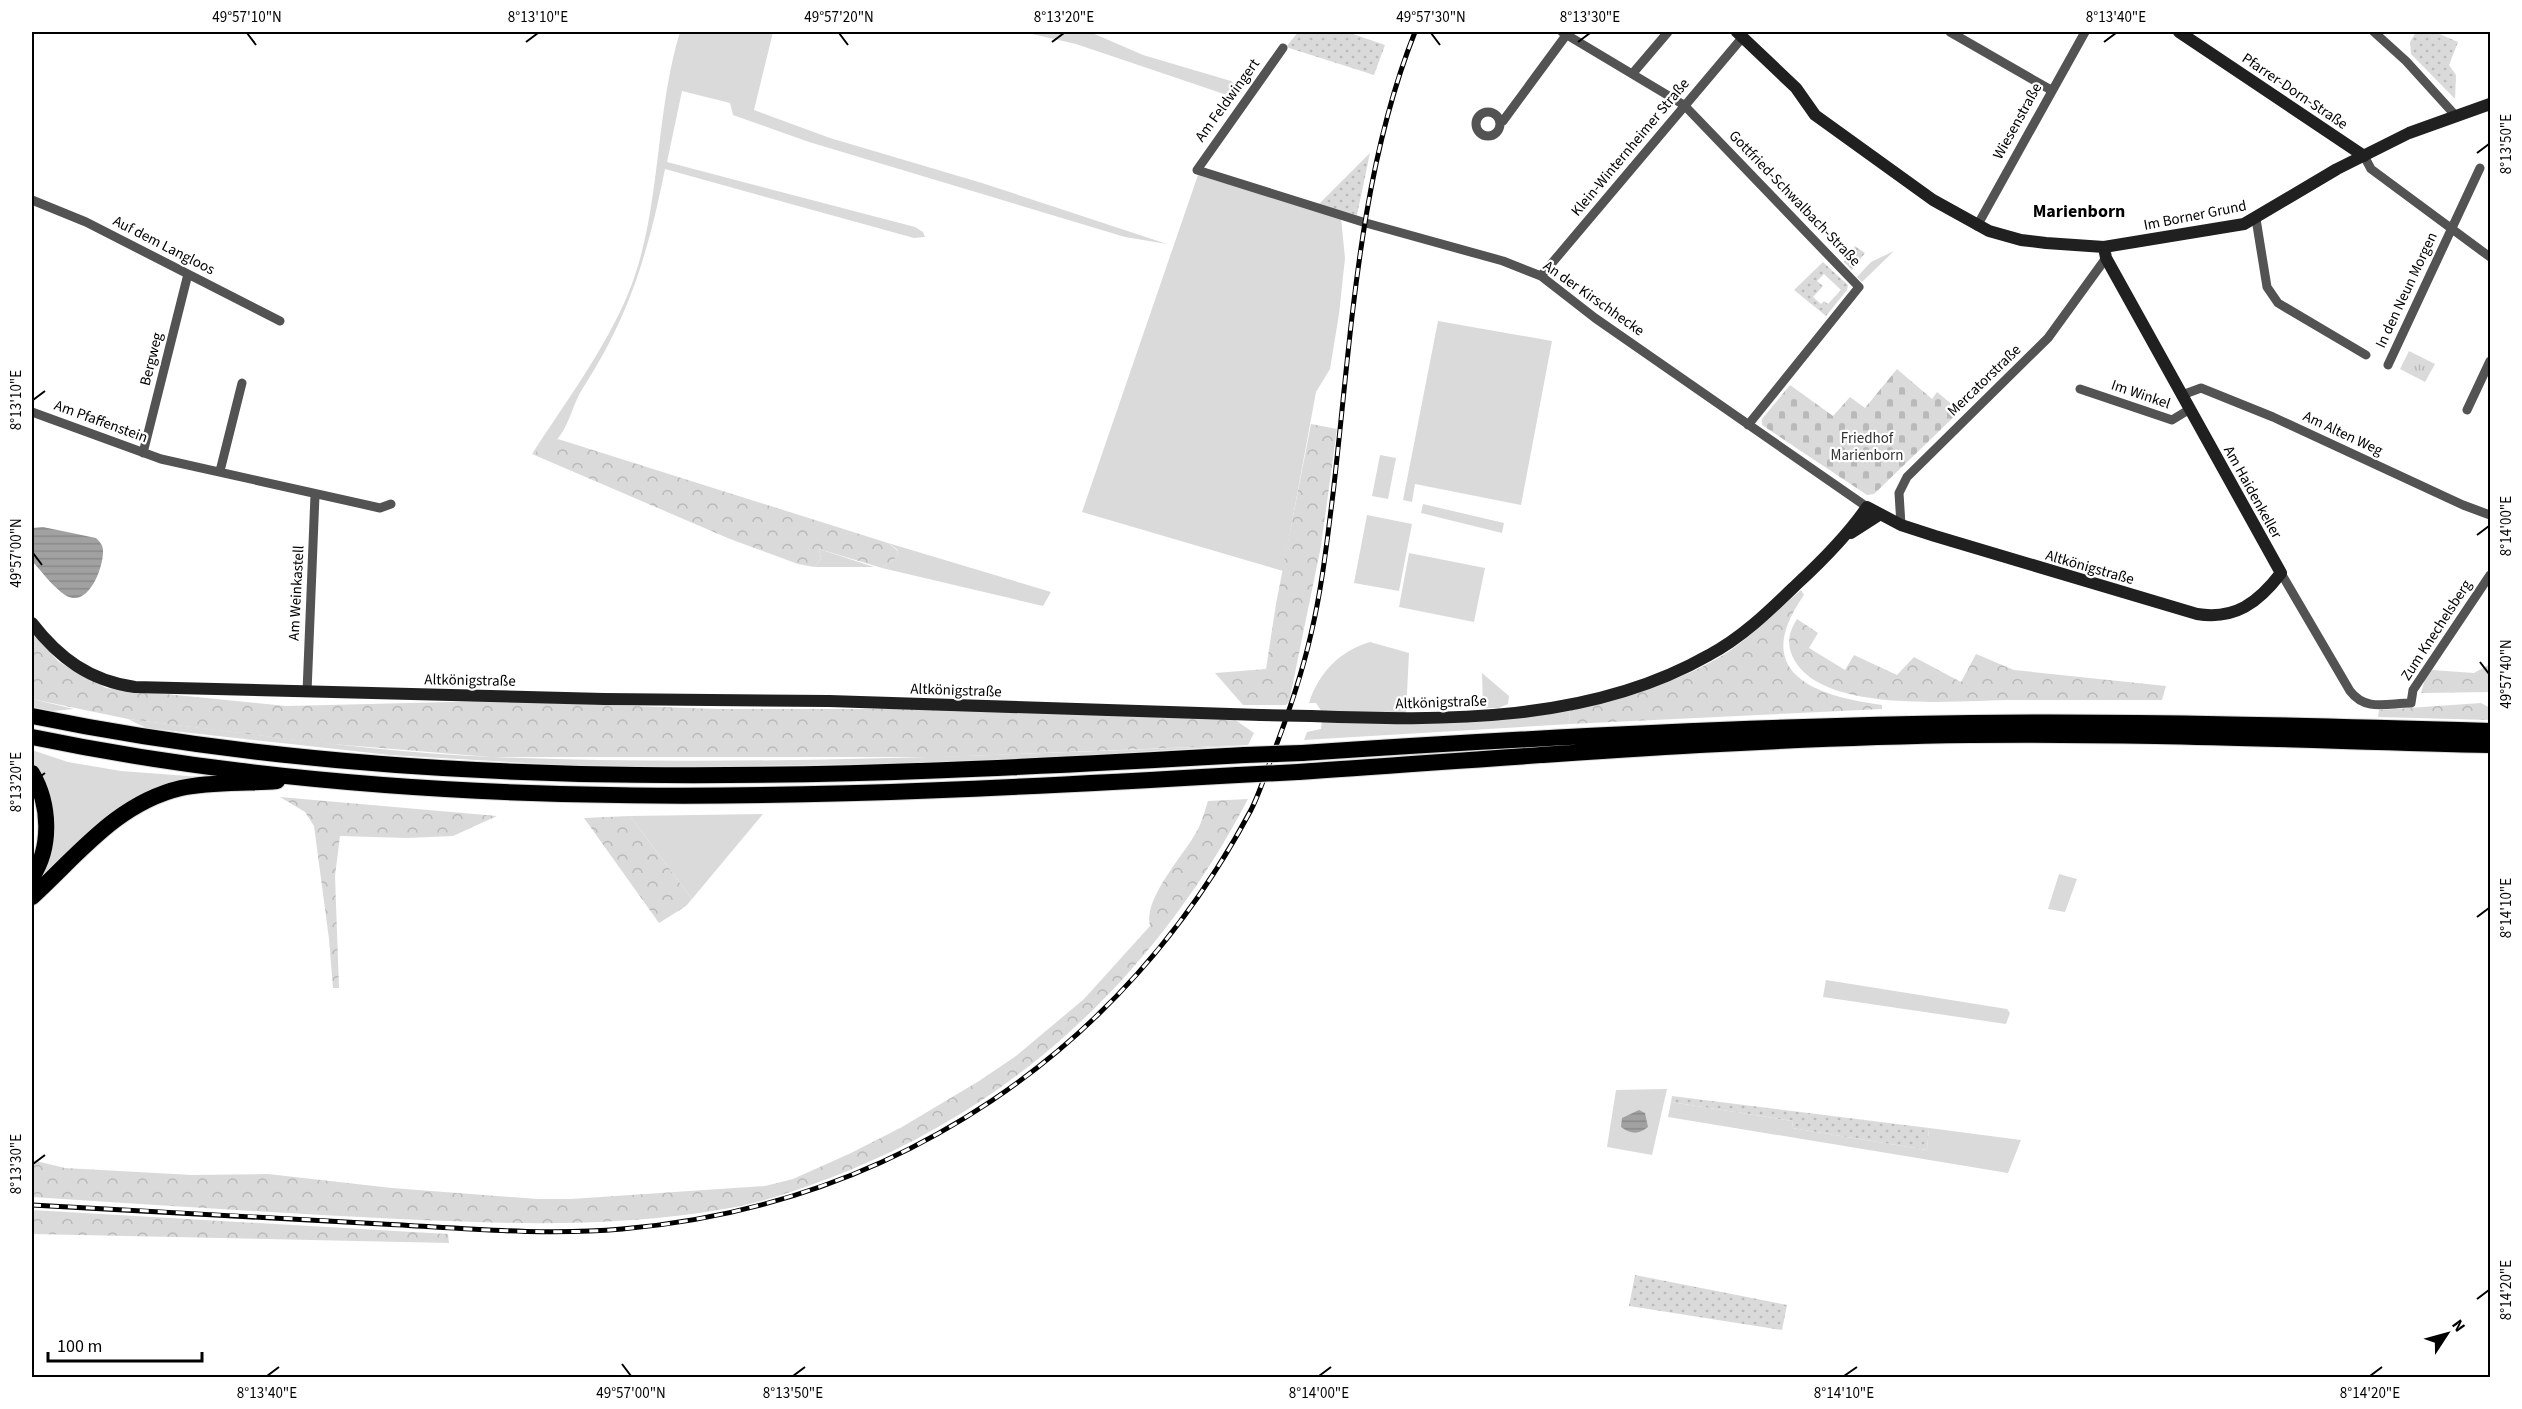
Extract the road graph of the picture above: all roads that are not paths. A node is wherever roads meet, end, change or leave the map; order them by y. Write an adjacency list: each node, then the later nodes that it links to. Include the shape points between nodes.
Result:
1 (1668, 32): 9 (street)
2 (1950, 32): 10 (street)
3 (2085, 32): 10 (street, Wiesenstraße)
4 (2179, 32): 15 (street, Pfarrer-Dorn-Straße)
5 (2373, 32): 13 (street)
6 (1565, 33): 9 (street, Gottfried-Schwalbach-Straße); 14 (street)
7 (1739, 34): 12 (street, Klein-Winternheimer Straße); 20 (street, Im Borner Grund, via 1796,88 1815,115 1933,200)
8 (1283, 48): 17 (street, Am Feldwingert)
9 (1633, 73): 12 (street, Gottfried-Schwalbach-Straße)
10 (2051, 90): 20 (street, Wiesenstraße)
11 (2490, 104): 13 (street, Im Borner Grund)
12 (1684, 105): 25 (street, Klein-Winternheimer Straße); 36 (street, Gottfried-Schwalbach-Straße, via 1859,287)
13 (2456, 115): 15 (street, Im Borner Grund)
14 (1500, 121)
15 (2364, 156): 19 (street, Im Borner Grund); 21 (street, In den Neun Morgen, via 2371,169)
16 (2480, 168): 21 (street, In den Neun Morgen)
17 (1197, 170): 25 (street, An der Kirschhecke, via 1503,261)
18 (32, 200): 24 (street, Auf dem Langloos, via 87,222)
19 (2256, 219): 22 (street, Im Borner Grund); 27 (street, via 2267,287 2278,303)
20 (1977, 226): 22 (street, Im Borner Grund, via 2021,240)
21 (2451, 227): 23 (street, In den Neun Morgen); 29 (street, In den Neun Morgen)
22 (2105, 252): 32 (street, Am Haidenkeller); 44 (street, Mercatorstraße, via 2048,338 1907,477 1899,493)
23 (2490, 257)
24 (188, 274): 26 (street, Auf dem Langloos); 37 (street, Bergweg)
25 (1541, 276): 36 (street, An der Kirschhecke)
26 (280, 321)
27 (2366, 355)
28 (2490, 361): 34 (street)
29 (2388, 365)
30 (242, 383): 38 (street)
31 (2080, 389): 33 (street, Im Winkel, via 2172,420)
32 (2182, 395): 33 (street, Am Haidenkeller); 43 (street, Am Alten Weg, via 2201,388)
33 (2190, 409): 46 (street, Am Haidenkeller)
34 (2468, 410)
35 (32, 412): 37 (street, Am Pfaffenstein)
36 (1748, 425): 41 (street, An der Kirschhecke)
37 (143, 453): 38 (street, Am Pfaffenstein)
38 (220, 471): 39 (street)
39 (315, 495): 40 (street, via 380,508); 49 (street, Am Weinkastell)
40 (391, 504)
41 (1867, 507): 42 (street, Altkönigstraße); 45 (street, Altkönigstraße)
42 (1880, 515): 44 (street, Altkönigstraße); 45 (street, Altkönigstraße)
43 (2490, 515)
44 (1901, 525): 46 (street, Altkönigstraße, via 2207,615 2226,615 2251,606)
45 (1848, 535): 49 (street, Altkönigstraße, bridge, via 1746,631 1709,656 1654,681 1563,705 1472,717)
46 (2281, 573): 50 (street, Am Haidenkeller, via 2356,699 2372,705)
47 (2490, 574): 50 (street, Zum Knechelsberg, via 2413,690)
48 (32, 623): 49 (street, Altkönigstraße, via 71,664 119,685)
49 (307, 692)
50 (2411, 703)
51 (32, 716): 52 (highway, bridge, via 177,740 372,762 557,773 707,776 973,771 1527,738 1960,723)
52 (2490, 731)
53 (32, 737): 56 (highway)
54 (2490, 745): 56 (highway, bridge, via 2082,735 1934,736 1720,744 971,790 707,796 525,792)
55 (32, 773): 57 (highway, via 43,797 46,819 43,850)
56 (303, 778): 58 (highway, via 205,785 157,795 109,824)
57 (32, 877)
58 (32, 897)

